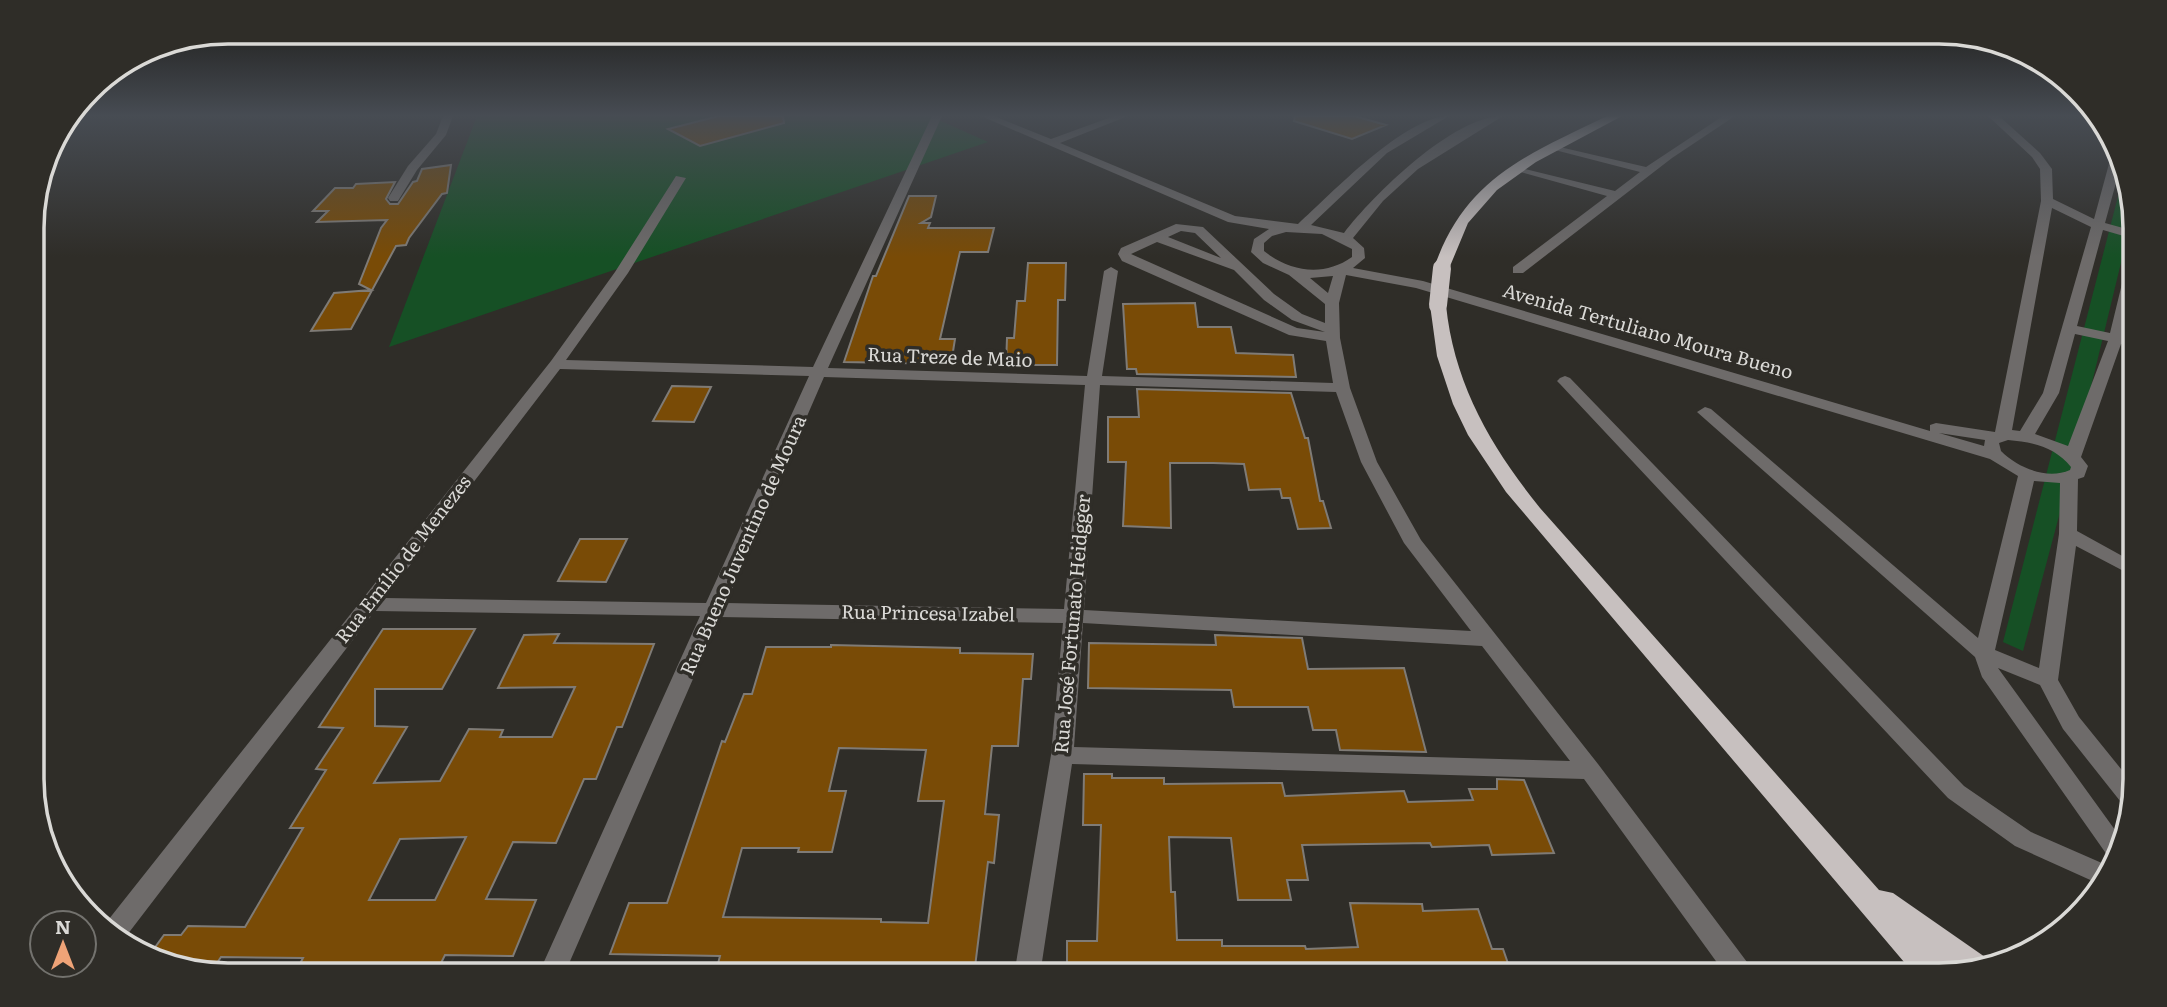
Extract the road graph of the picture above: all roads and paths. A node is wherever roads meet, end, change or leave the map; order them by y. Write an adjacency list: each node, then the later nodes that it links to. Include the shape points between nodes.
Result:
1 (416, 163): 15 (street)
2 (915, 163): 39 (street, Rua Bueno Juventino de Moura)
3 (1102, 163): 17 (street)
4 (1370, 163): 19 (street)
5 (1417, 163): 23 (street, via 1380,195)
6 (1526, 163): 10 (highway)
7 (1621, 163): 12 (street)
8 (1660, 163): 12 (street)
9 (2042, 163): 16 (street)
10 (1517, 168): 14 (street); 62 (highway, bridge, via 1485,194 1460,223 1442,268 1440,341 1451,380 1478,435 1520,501)
11 (2113, 169): 18 (street)
12 (1649, 170): 14 (street)
13 (680, 178): 38 (street, Rua Emílio de Menezes)
14 (1616, 195): 28 (street)
15 (394, 198)
16 (2047, 201): 18 (street); 45 (street)
17 (1232, 219): 20 (street); 24 (street)
18 (2097, 225): 21 (street); 34 (street)
19 (1301, 228): 20 (street); 23 (street)
20 (1286, 229): 24 (street, via 1268,233)
21 (2123, 232)
22 (1157, 237): 30 (street); 30 (street, via 1180,227 1199,230); 35 (street, via 1124,254 1294,332)
23 (1347, 238): 25 (street, via 1358,248)
24 (1258, 242): 26 (street, via 1257,252 1267,261)
25 (1359, 258): 27 (street); 31 (street, Avenida Tertuliano Moura Bueno)
26 (1292, 270): 27 (street); 32 (street)
27 (1341, 270): 31 (street, Avenida Tertuliano Moura Bueno); 32 (street)
28 (1518, 270)
29 (1111, 271): 41 (street, Rua José Fortunato Heidgger)
30 (1242, 272): 35 (street, via 1297,317)
31 (1418, 284): 45 (street, Avenida Tertuliano Moura Bueno, via 1867,416)
32 (1332, 303): 35 (street)
33 (2123, 309): 36 (street)
34 (2068, 328): 36 (street); 44 (street, via 2051,393)
35 (1334, 334): 42 (street)
36 (2116, 339): 37 (street); 46 (street)
37 (2123, 341)
38 (556, 365): 39 (street, Rua Treze de Maio); 51 (street, Rua Emílio de Menezes)
39 (819, 371): 41 (street, Rua Treze de Maio); 52 (street, Rua Bueno Juventino de Moura)
40 (1565, 381): 61 (street, via 1956,792 2023,839)
41 (1093, 383): 42 (street, Rua Treze de Maio); 53 (street, Rua José Fortunato Heidgger)
42 (1342, 388): 54 (street, via 1369,461 1412,543)
43 (1706, 412): 55 (street)
44 (2025, 436): 45 (street); 46 (street)
45 (1998, 442): 47 (street)
46 (2073, 456): 48 (street, via 2080,466)
47 (2027, 473): 48 (street); 55 (street)
48 (2069, 478): 49 (street)
49 (2068, 534): 50 (street); 56 (street)
50 (2123, 564)
51 (368, 604): 52 (street, Rua Princesa Izabel); 63 (street, Rua Emílio de Menezes)
52 (716, 609): 53 (street, Rua Princesa Izabel); 65 (street, Rua Bueno Juventino de Moura)
53 (1073, 616): 54 (street, Rua Princesa Izabel); 57 (street, Rua José Fortunato Heidgger)
54 (1488, 639): 58 (street)
55 (1984, 654): 56 (street); 60 (street, via 1989,672)
56 (2048, 680): 59 (street, via 2071,723)
57 (1062, 755): 58 (street); 66 (street, Rua José Fortunato Heidgger)
58 (1590, 770): 67 (street)
59 (2123, 787)
60 (2111, 843)
61 (2098, 872)
62 (1851, 880): 64 (highway); 68 (highway)
63 (118, 926)
64 (1967, 961)
65 (556, 963)
66 (1029, 963)
67 (1732, 963)
68 (1924, 963)

